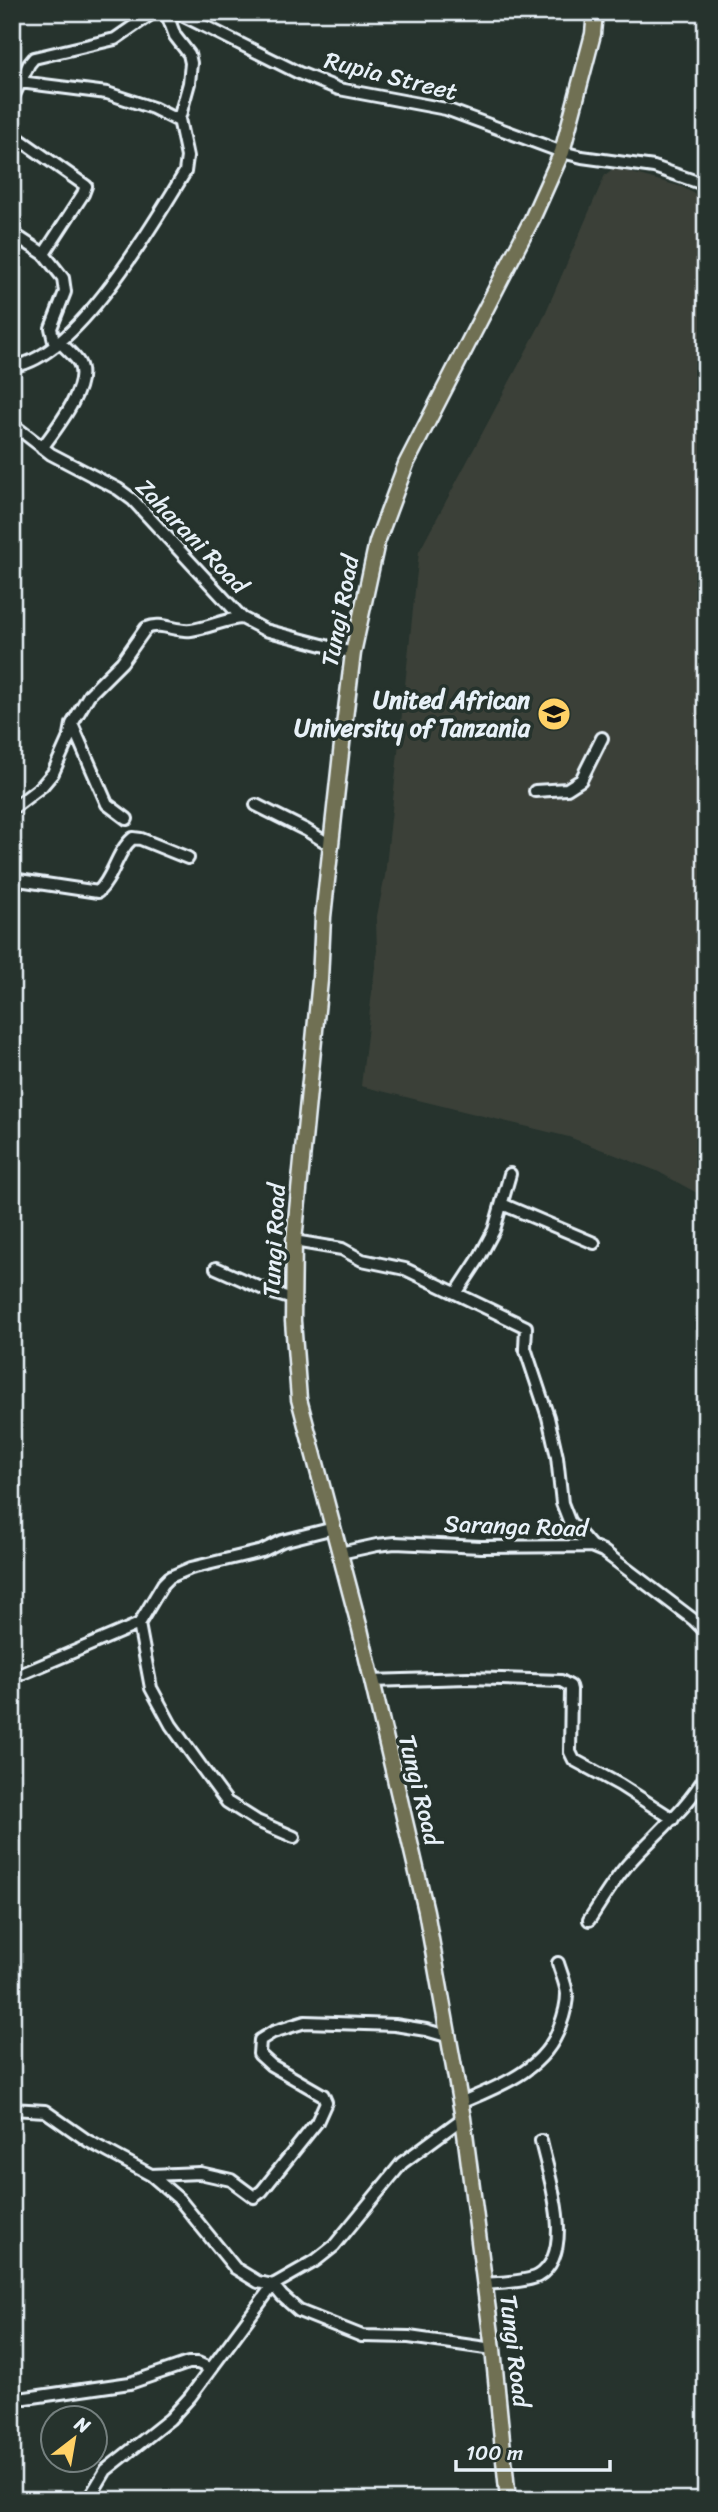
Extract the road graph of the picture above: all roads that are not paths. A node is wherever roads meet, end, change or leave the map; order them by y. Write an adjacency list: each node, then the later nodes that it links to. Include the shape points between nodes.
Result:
1 (154, 12): 5 (street, via 115,39 37,57)
2 (166, 12): 9 (street, via 191,63)
3 (176, 12): 11 (street, Rupia Street, via 339,89 446,108)
4 (595, 12): 11 (main road, Tungi Road)
5 (29, 64): 6 (street); 7 (street)
6 (12, 71)
7 (17, 82): 8 (street); 9 (street, via 107,93)
8 (12, 99)
9 (179, 121): 15 (street, via 187,157 185,172 133,257)
10 (12, 134): 14 (street, via 86,186)
11 (562, 152): 12 (street, Rupia Street, via 654,167); 20 (main road, Tungi Road, via 527,231 406,464 377,542)
12 (706, 186)
13 (12, 233): 14 (street)
14 (44, 254): 15 (street, via 65,284 52,326)
15 (58, 344): 16 (street); 18 (street, via 79,363 80,382 72,403)
16 (12, 366)
17 (12, 424): 18 (street, Zaharani Road)
18 (42, 448): 19 (street, Zaharani Road, via 133,500)
19 (242, 618): 20 (street, Zaharani Road, via 265,630); 21 (street, via 193,630 161,625 146,628 122,662 92,691)
20 (353, 653): 27 (main road, Tungi Road)
21 (72, 724): 25 (street, via 53,773); 26 (street, via 107,804)
22 (602, 738): 23 (street, via 581,780 567,789)
23 (535, 791)
24 (256, 805): 27 (street)
25 (12, 809)
26 (127, 819)
27 (332, 846): 32 (main road, Tungi Road)
28 (188, 858): 29 (street, via 133,838 98,891)
29 (12, 879)
30 (510, 1174): 31 (street)
31 (502, 1204): 33 (street); 35 (street, via 494,1230)
32 (293, 1241): 35 (street, via 342,1249); 36 (main road, Tungi Road)
33 (594, 1243)
34 (216, 1268): 36 (street)
35 (457, 1292): 38 (street, via 526,1326 525,1348 553,1438 562,1503 569,1521)
36 (293, 1299): 37 (main road, Tungi Road, via 299,1399)
37 (334, 1528): 39 (main road, Tungi Road); 40 (street, via 170,1577)
38 (592, 1546): 39 (street, Saranga Road, via 395,1544); 41 (street, Saranga Road, via 667,1598)
39 (340, 1553): 43 (main road, Tungi Road)
40 (139, 1624): 42 (street); 46 (street, via 151,1688 212,1783 226,1802)
41 (706, 1632)
42 (12, 1678)
43 (371, 1681): 45 (street, via 561,1681 571,1690 570,1752 574,1760); 49 (main road, Tungi Road, via 426,1912)
44 (706, 1775): 45 (street)
45 (673, 1819): 47 (street, via 629,1863)
46 (294, 1837)
47 (589, 1920)
48 (558, 1963): 50 (street, via 566,2006 549,2047 512,2081)
49 (450, 2038): 50 (main road, Tungi Road); 54 (street, via 395,2025 305,2021 273,2032 260,2040 259,2054 323,2095 326,2102 317,2122 262,2191 254,2196 231,2180 200,2173)
50 (460, 2103): 52 (main road, Tungi Road)
51 (12, 2109): 54 (street, via 46,2110 88,2141)
52 (463, 2118): 55 (main road, Tungi Road); 56 (street, via 402,2163 334,2246)
53 (541, 2141): 55 (street, via 555,2195 558,2239 553,2253 546,2269 535,2278)
54 (151, 2175): 56 (street, via 179,2199 235,2267 258,2282)
55 (483, 2284): 57 (main road, Tungi Road)
56 (273, 2285): 57 (street, via 299,2311 362,2336 409,2337); 58 (street)
57 (493, 2349): 61 (main road, Tungi Road)
58 (211, 2369): 59 (street, via 188,2363 130,2383); 60 (street, via 170,2419 106,2470)
59 (12, 2400)
60 (88, 2500)
61 (508, 2500)

